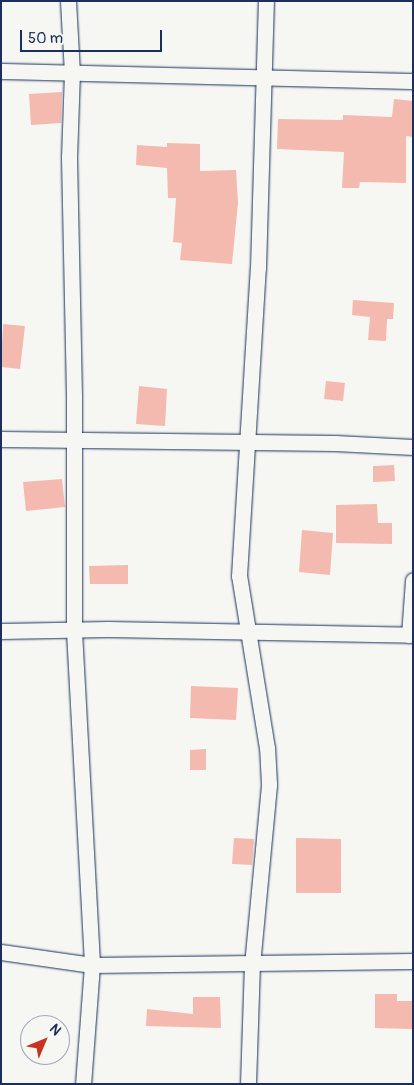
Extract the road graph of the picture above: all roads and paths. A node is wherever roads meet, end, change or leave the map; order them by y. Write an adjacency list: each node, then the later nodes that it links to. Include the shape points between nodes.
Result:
1 (68, 1): 4 (street)
2 (266, 1): 5 (street)
3 (1, 71): 4 (street)
4 (72, 72): 5 (street); 8 (street, via 69,157)
5 (264, 77): 6 (street); 9 (street)
6 (413, 81)
7 (1, 439): 8 (street)
8 (72, 441): 9 (street); 13 (street)
9 (248, 444): 10 (street, via 334,443); 14 (street, via 239,576)
10 (413, 447)
11 (413, 580): 15 (street)
12 (1, 631): 13 (street)
13 (74, 631): 14 (street); 18 (street)
14 (247, 633): 15 (street); 19 (street, via 267,748 269,784)
15 (411, 635)
16 (1, 952): 18 (street)
17 (413, 961): 19 (street)
18 (92, 965): 19 (street); 20 (street)
19 (252, 965): 21 (street)
20 (83, 1084)
21 (248, 1084)

